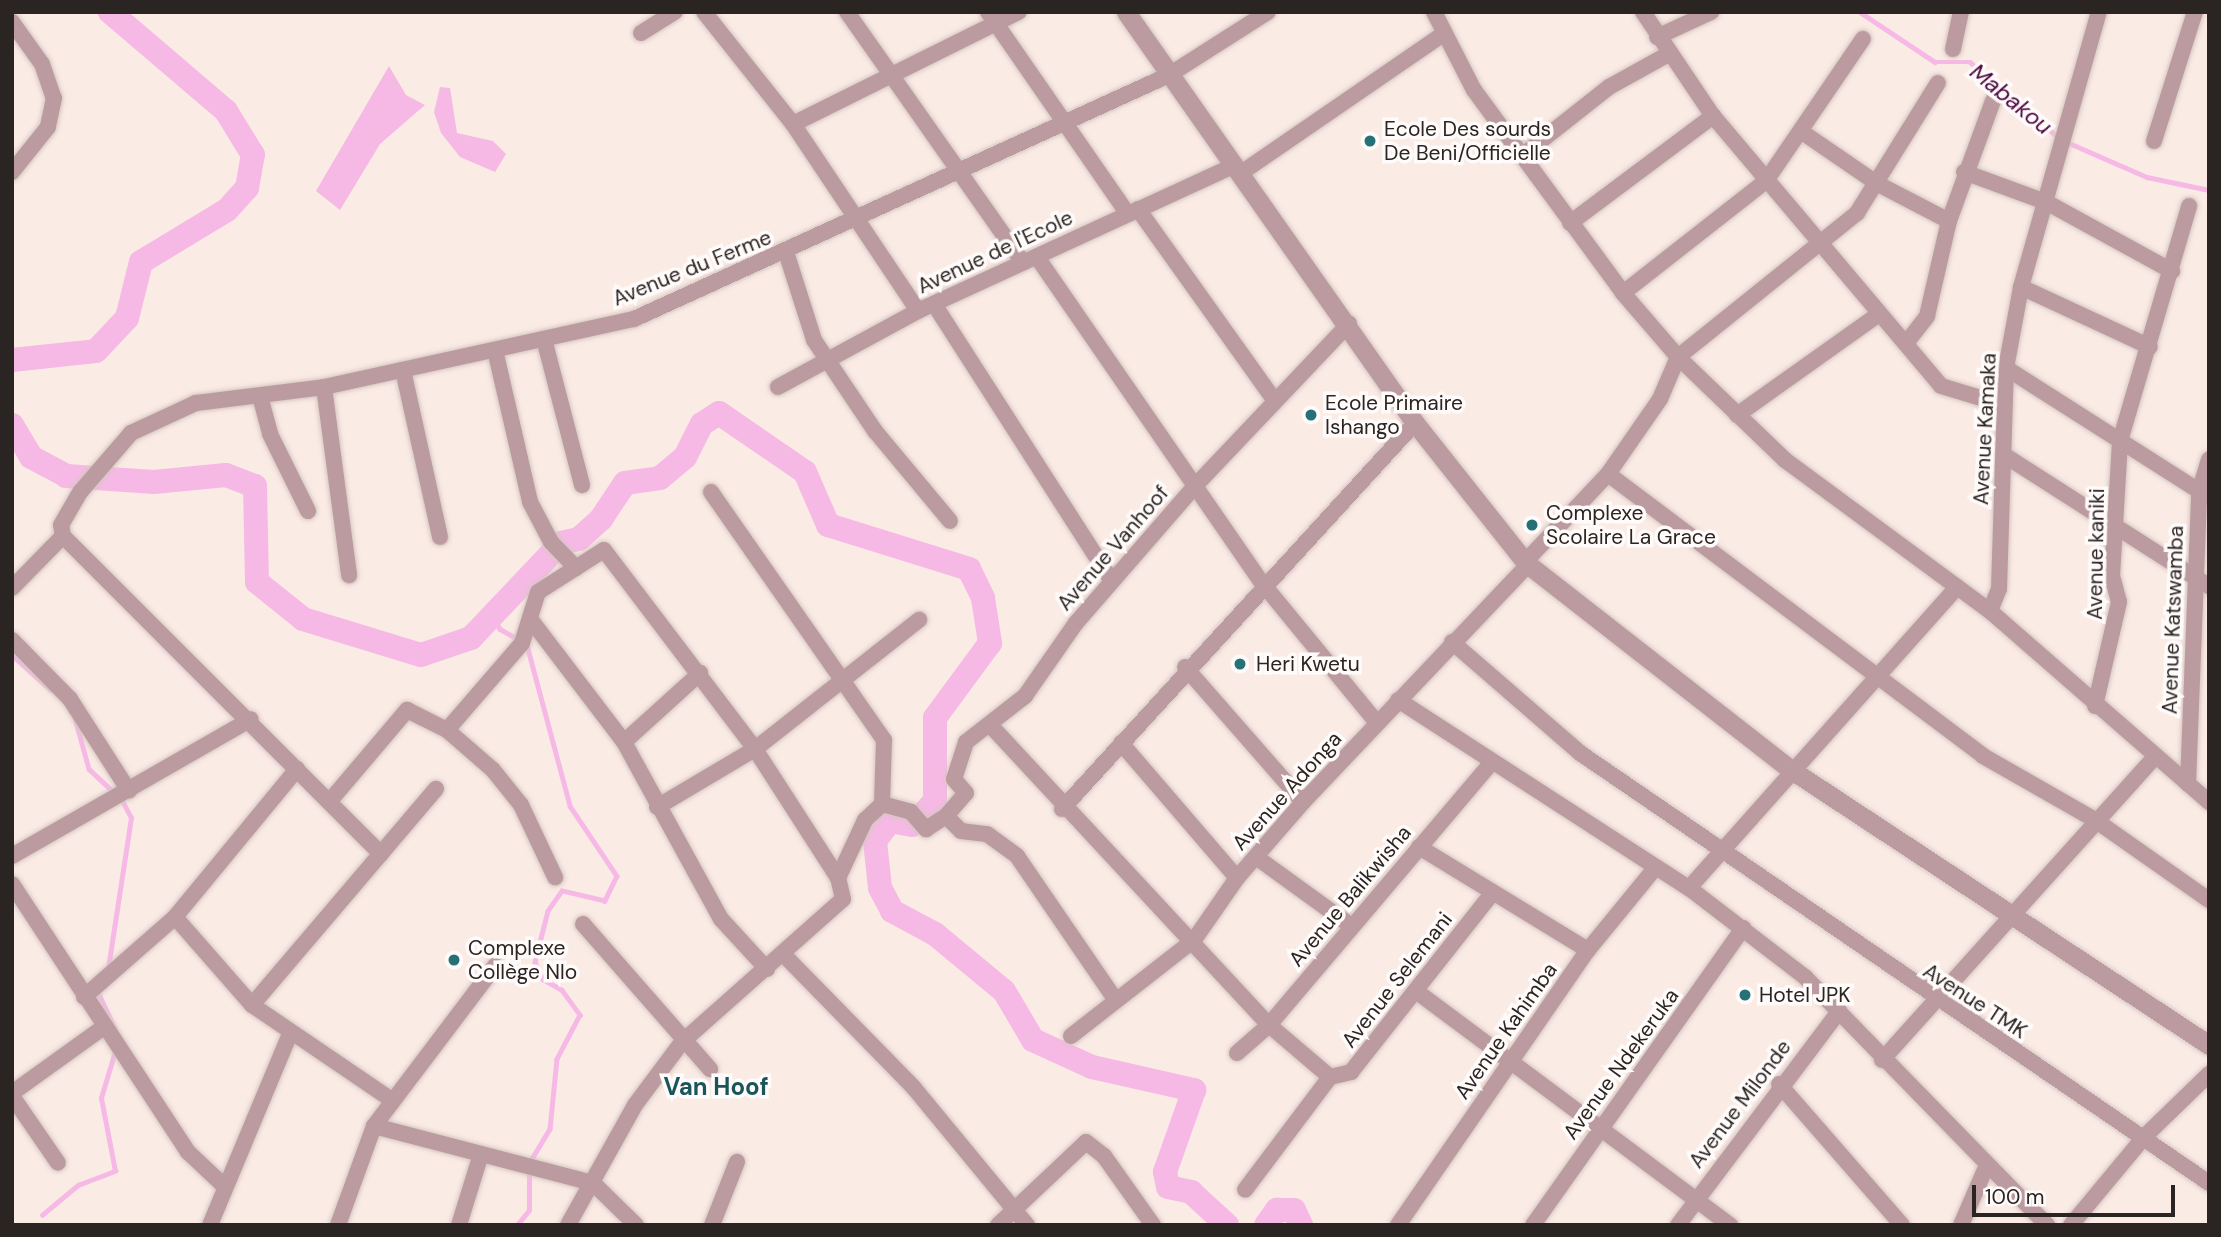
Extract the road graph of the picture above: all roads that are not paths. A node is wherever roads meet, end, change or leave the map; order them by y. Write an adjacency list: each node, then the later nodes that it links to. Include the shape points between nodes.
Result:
1 (675, 12): 15 (street)
2 (704, 12): 27 (street)
3 (847, 12): 21 (street)
4 (1019, 12): 13 (street)
5 (1126, 12): 22 (street)
6 (1268, 12): 22 (street, Avenue du Ferme)
7 (1434, 12): 16 (street)
8 (1643, 12): 17 (street)
9 (1711, 12): 17 (street)
10 (1961, 12): 19 (street)
11 (2099, 12): 37 (street, Avenue Kamaka)
12 (2195, 12): 29 (street)
13 (992, 17): 21 (street); 26 (street)
14 (12, 22): 32 (street, via 42,64 54,98 48,127)
15 (641, 33)
16 (1443, 34): 30 (street, via 1474,90); 31 (street, Avenue de l'Ecole)
17 (1657, 37): 20 (street)
18 (1863, 39): 28 (street)
19 (1953, 49)
20 (1667, 55): 25 (street); 30 (street, via 1609,87)
21 (893, 71): 27 (street); 33 (street)
22 (1169, 75): 26 (street, Avenue du Ferme); 31 (street)
23 (1938, 83): 36 (street)
24 (1993, 101): 34 (street)
25 (1713, 116): 35 (street); 42 (street)
26 (1063, 120): 33 (street, Avenue du Ferme); 39 (street)
27 (793, 124): 40 (street)
28 (1802, 132): 35 (street); 36 (street)
29 (2154, 141)
30 (1523, 155): 42 (street)
31 (1238, 169): 39 (street, Avenue de l'Ecole); 52 (street)
32 (12, 172)
33 (958, 172): 40 (street, Avenue du Ferme); 45 (street)
34 (1964, 172): 37 (street); 41 (street)
35 (1766, 181): 43 (street); 48 (street)
36 (1878, 184): 41 (street); 43 (street)
37 (2046, 202): 46 (street); 47 (street, Avenue Kamaka)
38 (2189, 206): 46 (street, Avenue kaniki)
39 (1133, 211): 45 (street, Avenue de l'Ecole); 64 (street)
40 (856, 220): 44 (street, Avenue du Ferme); 50 (street)
41 (1949, 221): 54 (street, via 1927,316)
42 (1570, 223): 48 (street)
43 (1821, 244): 51 (street); 58 (street)
44 (786, 252): 53 (street, Avenue du Ferme, via 634,319); 57 (street, via 814,340)
45 (1030, 260): 49 (street, Avenue de l'Ecole); 73 (street)
46 (2172, 271): 55 (street, Avenue kaniki)
47 (2021, 287): 55 (street); 59 (street, Avenue Kamaka)
48 (1623, 293): 58 (street)
49 (934, 304): 50 (street, Avenue de l'Ecole); 84 (street)
50 (918, 311): 57 (street, Avenue de l'Ecole)
51 (1880, 314): 54 (street); 66 (street)
52 (1349, 324): 64 (street, Avenue Vanhoof); 67 (street)
53 (544, 339): 56 (street, Avenue du Ferme); 72 (street)
54 (1907, 342): 65 (street, via 1941,386)
55 (2150, 347): 68 (street, Avenue kaniki)
56 (495, 350): 60 (street, Avenue du Ferme); 82 (street, via 530,502 551,542)
57 (828, 356): 62 (street, Avenue de l'Ecole); 77 (street, via 875,431)
58 (1678, 357): 66 (street); 71 (street, Avenue Adonga, via 1660,399)
59 (2007, 368): 65 (street, Avenue Kamaka); 68 (street)
60 (402, 370): 61 (street, Avenue du Ferme); 80 (street)
61 (324, 387): 63 (street, Avenue du Ferme); 83 (street)
62 (778, 387)
63 (260, 396): 76 (street, via 270,434); 79 (street, Avenue du Ferme, via 174,408 131,433 84,487 61,526)
64 (1275, 401): 73 (street, Avenue Vanhoof)
65 (2004, 405): 69 (street, Avenue Kamaka)
66 (1737, 415): 87 (street, via 1785,460)
67 (1415, 423): 81 (street); 86 (street)
68 (2120, 441): 75 (street); 78 (street, Avenue kaniki)
69 (2004, 455): 78 (street); 89 (street, Avenue Kamaka, via 1999,589)
70 (2209, 460): 75 (street, Avenue Katswamba)
71 (1608, 474): 81 (street, Avenue Adonga); 96 (street)
72 (582, 485)
73 (1195, 486): 84 (street, Avenue Vanhoof); 86 (street)
74 (711, 492): 97 (street)
75 (2204, 494): 85 (street, Avenue Katswamba)
76 (308, 511)
77 (950, 522)
78 (2116, 528): 85 (street); 99 (street, Avenue kaniki, via 2112,576 2119,602)
79 (63, 536): 88 (street); 100 (street)
80 (440, 537)
81 (1526, 563): 93 (street, Avenue Adonga); 110 (street)
82 (573, 564): 90 (street, via 538,592); 95 (street, via 604,550)
83 (349, 575)
84 (1112, 581): 102 (street, Avenue Vanhoof, via 1025,696)
85 (2202, 581): 111 (street, Avenue Katswamba)
86 (1263, 584): 94 (street); 101 (street)
87 (1957, 587): 89 (street); 96 (street)
88 (12, 588)
89 (1990, 611): 99 (street)
90 (531, 620): 103 (street, via 523,641); 104 (street)
91 (919, 620): 97 (street)
92 (12, 640): 113 (street, via 69,699)
93 (1452, 642): 98 (street, Avenue Adonga); 123 (street, Avenue TMK, via 1580,753)
94 (1185, 667): 105 (street); 115 (street)
95 (700, 673): 104 (street); 106 (street)
96 (1877, 680): 110 (street); 121 (street, via 1983,756)
97 (845, 681): 106 (street); 117 (street, via 884,740)
98 (1398, 699): 101 (street, Avenue Adonga); 108 (street)
99 (2095, 706): 107 (street)
100 (251, 719): 109 (street); 113 (street)
101 (1377, 723): 115 (street, Avenue Adonga)
102 (992, 727): 119 (street); 120 (street, Avenue Vanhoof, via 960,752 954,779 966,793)
103 (447, 730): 114 (street, via 407,710); 128 (street, via 522,805)
104 (624, 741): 118 (street)
105 (1121, 743): 119 (street); 130 (street)
106 (755, 748): 118 (street); 129 (street)
107 (2156, 756): 111 (street); 121 (street)
108 (1492, 763): 122 (street, Avenue Balikwisha); 127 (street)
109 (297, 769): 114 (street); 136 (street)
110 (1790, 769): 123 (street); 135 (street)
111 (2188, 783): 116 (street)
112 (436, 789): 124 (street)
113 (123, 795): 125 (street)
114 (329, 802): 124 (street)
115 (1303, 802): 126 (street, Avenue Adonga)
116 (2209, 802)
117 (882, 804): 120 (street, via 911,812 924,826); 129 (street, via 865,820)
118 (657, 807): 144 (street, via 721,919)
119 (1062, 809): 140 (street)
120 (946, 816): 147 (street, via 961,831 988,834 1017,856)
121 (2095, 820): 134 (street); 135 (street)
122 (1419, 847): 133 (street); 138 (street, Avenue Balikwisha)
123 (1719, 852): 132 (street); 148 (street, Avenue TMK)
124 (381, 854): 149 (street)
125 (12, 856)
126 (1256, 857): 130 (street, Avenue Adonga); 138 (street)
127 (1656, 867): 132 (street); 141 (street, Avenue Kahimba)
128 (555, 877)
129 (838, 878): 142 (street, via 844,899)
130 (1237, 878): 140 (street, Avenue Adonga)
131 (12, 884): 146 (street)
132 (1689, 888): 139 (street)
133 (1490, 896): 141 (street); 145 (street, Avenue Selemani)
134 (2209, 900)
135 (2010, 913): 148 (street); 156 (street)
136 (175, 917): 146 (street); 149 (street)
137 (583, 924): 155 (street)
138 (1350, 925): 151 (street, Avenue Balikwisha)
139 (1743, 928): 150 (street); 167 (street, Avenue Ndekeruka)
140 (1194, 940): 147 (street, Avenue Adonga); 151 (street)
141 (1588, 950): 159 (street, Avenue Kahimba)
142 (783, 954): 144 (street); 178 (street, via 914,1088)
143 (495, 966): 165 (street)
144 (766, 969): 155 (street)
145 (1416, 991): 159 (street); 162 (street, Avenue Selemani, via 1351,1072)
146 (85, 997): 152 (street)
147 (1115, 999): 154 (street, Avenue Adonga)
148 (1933, 999): 158 (street); 168 (street, Avenue TMK)
149 (252, 1004): 153 (street)
150 (1839, 1011): 158 (street); 163 (street, Avenue Milonde)
151 (1269, 1024): 157 (street, Avenue Balikwisha); 162 (street)
152 (104, 1027): 164 (street); 175 (street, via 188,1152)
153 (289, 1034): 165 (street); 175 (street)
154 (1071, 1035)
155 (682, 1042): 160 (street); 173 (street, via 635,1105)
156 (2209, 1045)
157 (1237, 1053)
158 (1882, 1060): 172 (street)
159 (1511, 1062): 167 (street); 188 (street, Avenue Kahimba)
160 (710, 1069)
161 (2209, 1074): 168 (street)
162 (1330, 1077): 176 (street)
163 (1779, 1084): 177 (street, Avenue Milonde); 192 (street)
164 (12, 1095): 171 (street)
165 (392, 1100): 166 (street)
166 (374, 1126): 169 (street); 180 (street)
167 (1600, 1129): 177 (street); 189 (street, Avenue Ndekeruka)
168 (2144, 1137): 174 (street, Avenue TMK); 195 (street)
169 (481, 1154): 173 (street); 181 (street)
170 (737, 1162): 184 (street)
171 (58, 1163)
172 (1987, 1165): 193 (street); 194 (street)
173 (593, 1183): 182 (street); 183 (street)
174 (2209, 1183)
175 (223, 1185): 179 (street)
176 (1245, 1190)
177 (1696, 1199): 190 (street, Avenue Milonde); 191 (street)
178 (1013, 1209): 185 (street); 186 (street); 187 (street, via 1086,1142 1104,1156)
179 (210, 1225)
180 (338, 1225)
181 (459, 1225)
182 (568, 1225)
183 (636, 1225)
184 (712, 1225)
185 (998, 1225)
186 (1027, 1225)
187 (1153, 1225)
188 (1398, 1225)
189 (1533, 1225)
190 (1678, 1225)
191 (1730, 1225)
192 (1902, 1225)
193 (1961, 1225)
194 (2047, 1225)
195 (2071, 1225)

